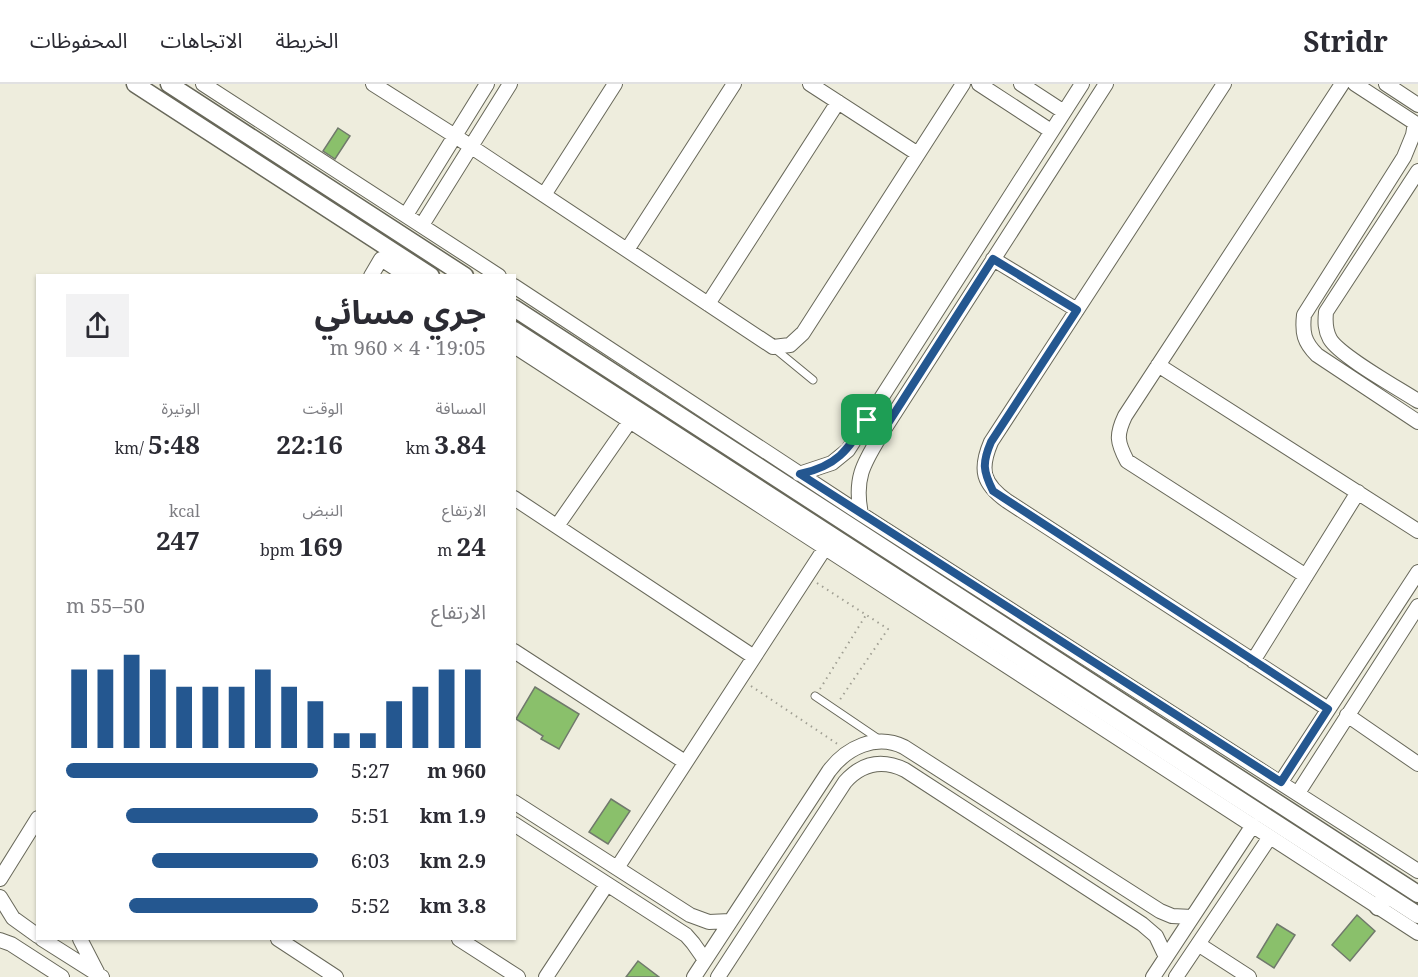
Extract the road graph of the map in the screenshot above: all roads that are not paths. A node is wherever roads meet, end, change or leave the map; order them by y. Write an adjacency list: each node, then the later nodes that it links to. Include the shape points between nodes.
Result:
1 (135, 84): 33 (street)
2 (169, 84): 31 (street)
3 (202, 84): 29 (street)
4 (487, 84): 24 (street)
5 (510, 84): 25 (street)
6 (615, 84): 28 (street)
7 (734, 84): 32 (street)
8 (810, 84): 19 (street)
9 (963, 84): 26 (street)
10 (979, 84): 23 (street)
11 (1021, 84): 21 (street)
12 (1082, 84): 21 (street)
13 (1106, 84): 34 (street)
14 (1224, 84): 43 (street)
15 (1342, 84): 47 (street)
16 (1355, 84): 22 (street)
17 (1386, 84): 20 (street)
18 (377, 85): 24 (street)
19 (838, 102): 26 (street); 41 (street)
20 (1418, 105)
21 (1064, 112): 23 (street)
22 (1417, 124): 52 (street, via 1404,157 1304,315 1302,331 1307,345 1317,355)
23 (1051, 131): 50 (street)
24 (455, 136): 25 (street); 29 (street)
25 (471, 147): 28 (street); 30 (street)
26 (918, 154): 46 (street, via 803,333 790,345)
27 (1418, 171): 49 (street, via 1326,312 1325,327 1341,352)
28 (544, 195): 32 (street)
29 (406, 215): 30 (street)
30 (422, 225): 39 (street)
31 (397, 232): 33 (street); 38 (street)
32 (627, 250): 41 (street)
33 (384, 254): 35 (street); 36 (street); 37 (street)
34 (993, 259): 43 (street); 53 (street)
35 (372, 274)
36 (405, 274)
37 (427, 274)
38 (462, 274)
39 (496, 274)
40 (516, 287): 55 (street)
41 (708, 304): 46 (street)
42 (516, 309): 85 (street)
43 (1077, 310): 67 (street, via 991,442 984,458 985,476 993,491 1007,501)
44 (516, 331): 54 (street)
45 (516, 347): 51 (street)
46 (772, 347): 48 (lane)
47 (1158, 365): 56 (street); 63 (street, via 1118,431 1119,447 1127,461)
48 (813, 380)
49 (1418, 401)
50 (867, 420): 53 (street); 55 (street, via 840,457 822,468)
51 (630, 421): 54 (street); 59 (street)
52 (1418, 422)
53 (885, 428): 58 (street, via 861,469)
54 (697, 456): 61 (street); 87 (street)
55 (800, 474): 58 (street)
56 (1358, 492): 60 (street); 63 (street)
57 (516, 499): 59 (street)
58 (861, 514): 74 (street)
59 (557, 526): 66 (street)
60 (1418, 531)
61 (825, 548): 66 (street); 79 (street)
62 (1418, 572): 69 (street)
63 (1306, 576): 67 (street)
64 (1418, 606): 70 (street)
65 (516, 652): 72 (street)
66 (754, 657): 72 (street)
67 (1253, 661): 69 (street)
68 (815, 696): 71 (lane)
69 (1328, 709): 74 (street)
70 (1347, 715): 73 (street); 75 (street)
71 (882, 741): 88 (street, via 904,747); 92 (street, via 849,751 829,771)
72 (686, 762): 81 (street)
73 (1418, 764)
74 (1281, 782): 75 (street)
75 (1298, 793): 82 (street)
76 (516, 803): 81 (street)
77 (36, 821): 83 (street)
78 (516, 825): 84 (street)
79 (1253, 825): 80 (street); 90 (street)
80 (1270, 837): 87 (street); 103 (street)
81 (617, 867): 91 (street)
82 (1418, 871)
83 (0, 879)
84 (607, 884): 97 (street); 110 (street)
85 (1418, 894)
86 (0, 897): 93 (street)
87 (1383, 901): 89 (street); 95 (street)
88 (1160, 912): 90 (street); 94 (street, via 1158,923)
89 (1418, 915)
90 (1192, 916): 104 (street)
91 (696, 918): 92 (street); 97 (street, via 695,927)
92 (730, 921): 105 (street)
93 (20, 924): 96 (street); 98 (street, via 9,930)
94 (1149, 930): 104 (street); 112 (street, via 905,770 881,762 857,770 844,782)
95 (1418, 933)
96 (36, 935)
97 (686, 935): 105 (street)
98 (3, 940): 107 (street)
99 (44, 940): 106 (street)
100 (81, 940): 106 (street)
101 (280, 940): 108 (street)
102 (461, 940): 109 (street)
103 (1198, 944): 114 (street); 115 (street)
104 (1166, 957): 113 (street)
105 (705, 960): 111 (street)
106 (100, 976)
107 (62, 977)
108 (336, 977)
109 (518, 977)
110 (546, 977)
111 (694, 977)
112 (717, 977)
113 (1153, 977)
114 (1176, 977)
115 (1249, 977)

